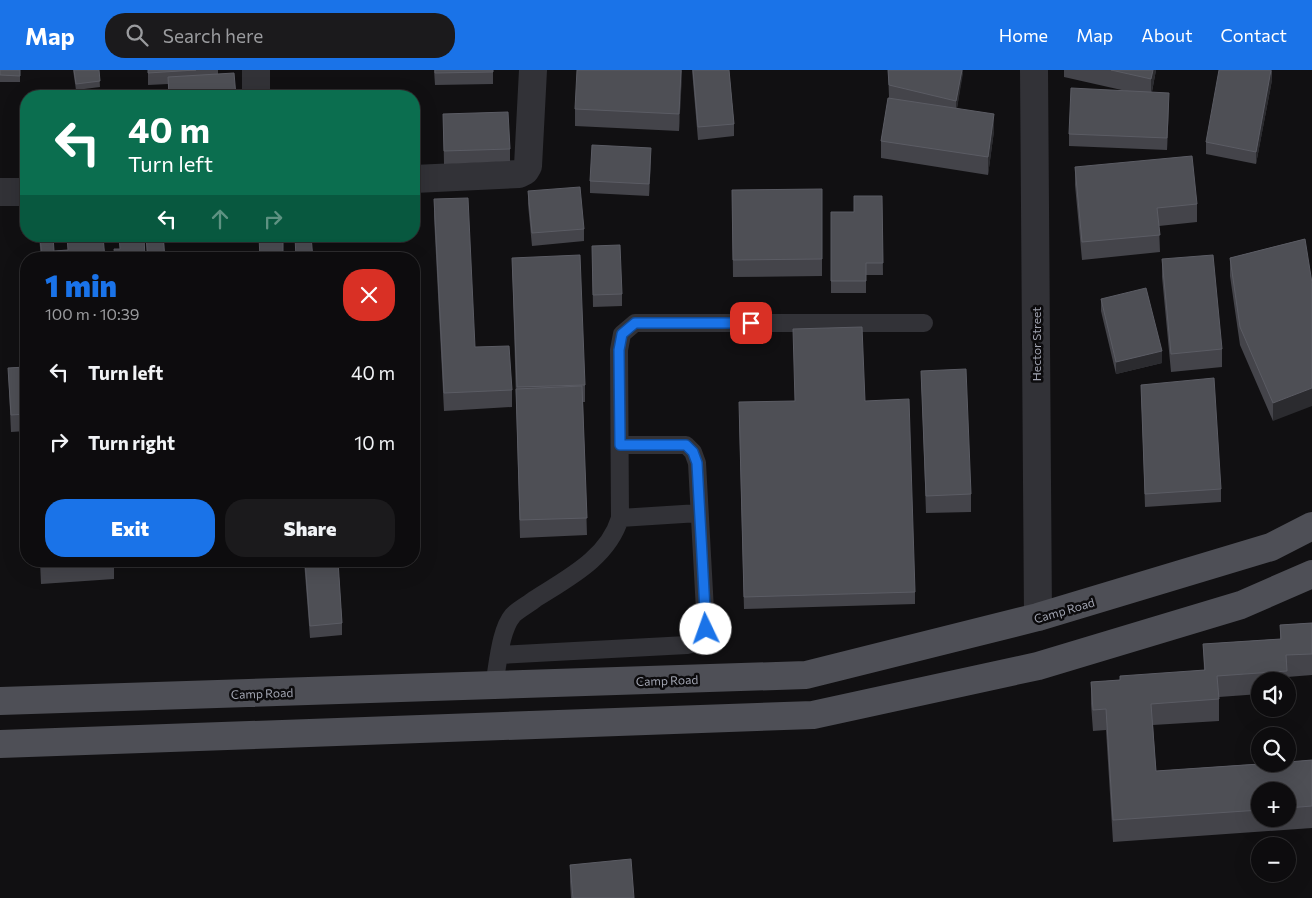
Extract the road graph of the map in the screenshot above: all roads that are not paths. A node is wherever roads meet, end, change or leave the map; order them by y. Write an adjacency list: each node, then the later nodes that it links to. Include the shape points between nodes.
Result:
1 (256, 70): 4 (street)
2 (533, 70): 5 (street, via 528,166 525,171 520,174)
3 (1034, 70): 14 (street, Hector Street)
4 (256, 90)
5 (420, 179)
6 (0, 192): 7 (street)
7 (20, 192)
8 (924, 323): 9 (lane, via 635,323 622,334 619,350)
9 (620, 445): 10 (lane, via 686,445 697,463); 11 (lane)
10 (699, 514): 11 (lane); 15 (lane, via 706,629 700,642)
11 (620, 518): 15 (lane, via 608,545 587,565 513,614 505,629)
12 (1312, 526): 14 (main road, Camp Road, via 1271,547)
13 (1312, 574): 19 (main road, via 1241,605 1038,666 813,715)
14 (1038, 618): 16 (main road, Camp Road, via 806,675)
15 (500, 655): 16 (lane)
16 (494, 685): 17 (main road, Camp Road)
17 (329, 690): 18 (main road, Camp Road); 19 (main road)
18 (0, 701)
19 (331, 732): 20 (main road)
20 (0, 744)

